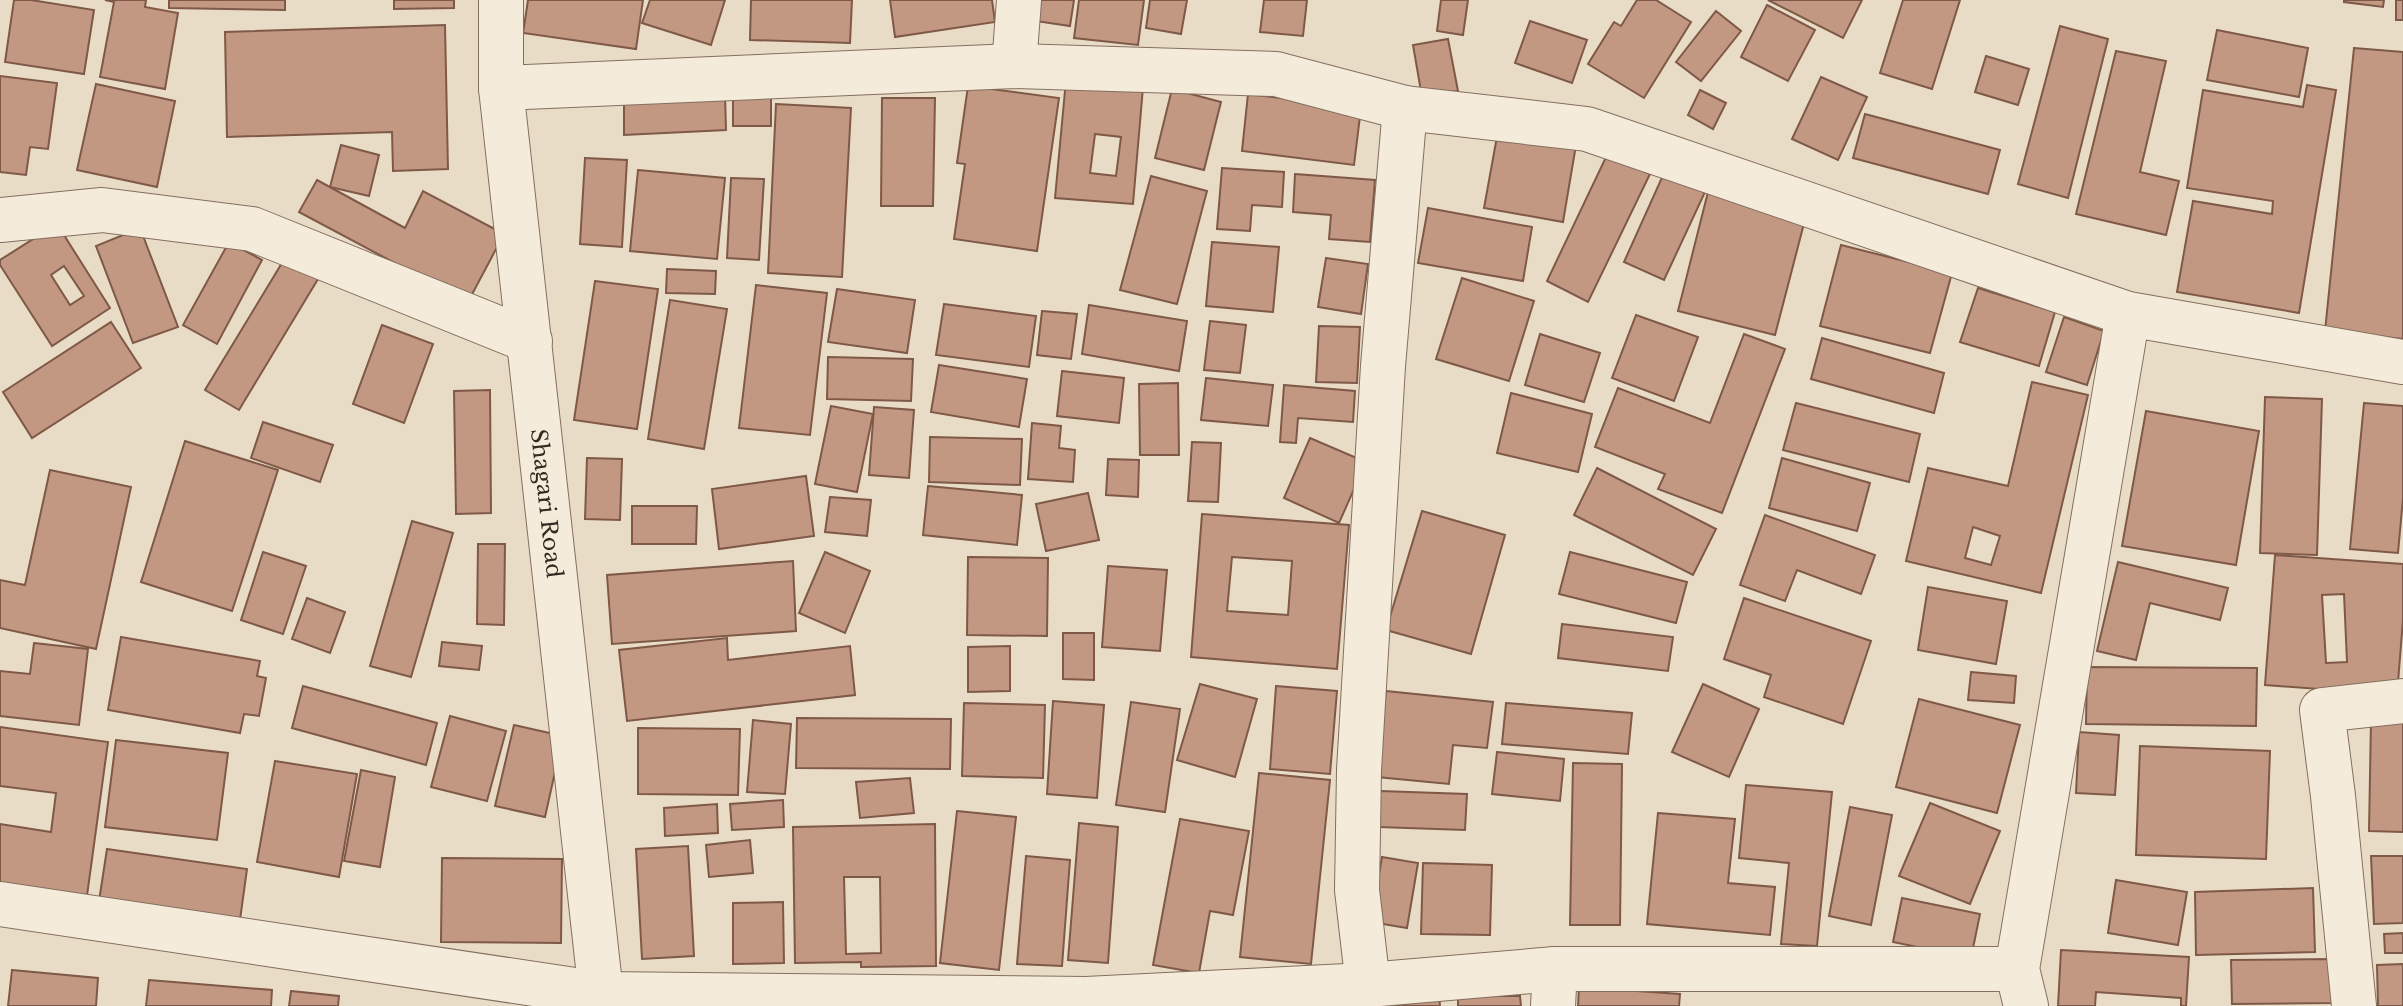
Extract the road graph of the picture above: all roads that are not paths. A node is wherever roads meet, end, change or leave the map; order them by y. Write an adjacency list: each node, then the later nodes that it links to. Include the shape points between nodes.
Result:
1 (501, 0): 4 (street, Shagari Road)
2 (1019, 0): 3 (street)
3 (1014, 66): 4 (street); 5 (street, via 1276,74)
4 (501, 88): 8 (street, Shagari Road)
5 (1405, 108): 7 (street, via 1587,129); 12 (street, via 1383,366 1359,770 1357,890)
6 (0, 220): 8 (street, via 102,210 252,229)
7 (2128, 314): 9 (street); 13 (street)
8 (530, 341): 15 (street, Shagari Road)
9 (2403, 362)
10 (2403, 701): 17 (street, via 2322,710)
11 (0, 904): 15 (street)
12 (1368, 985): 14 (street); 16 (street)
13 (2021, 987): 14 (street)
14 (1554, 988)
15 (603, 1000): 16 (street)
16 (1086, 1003)
17 (2354, 1006)

